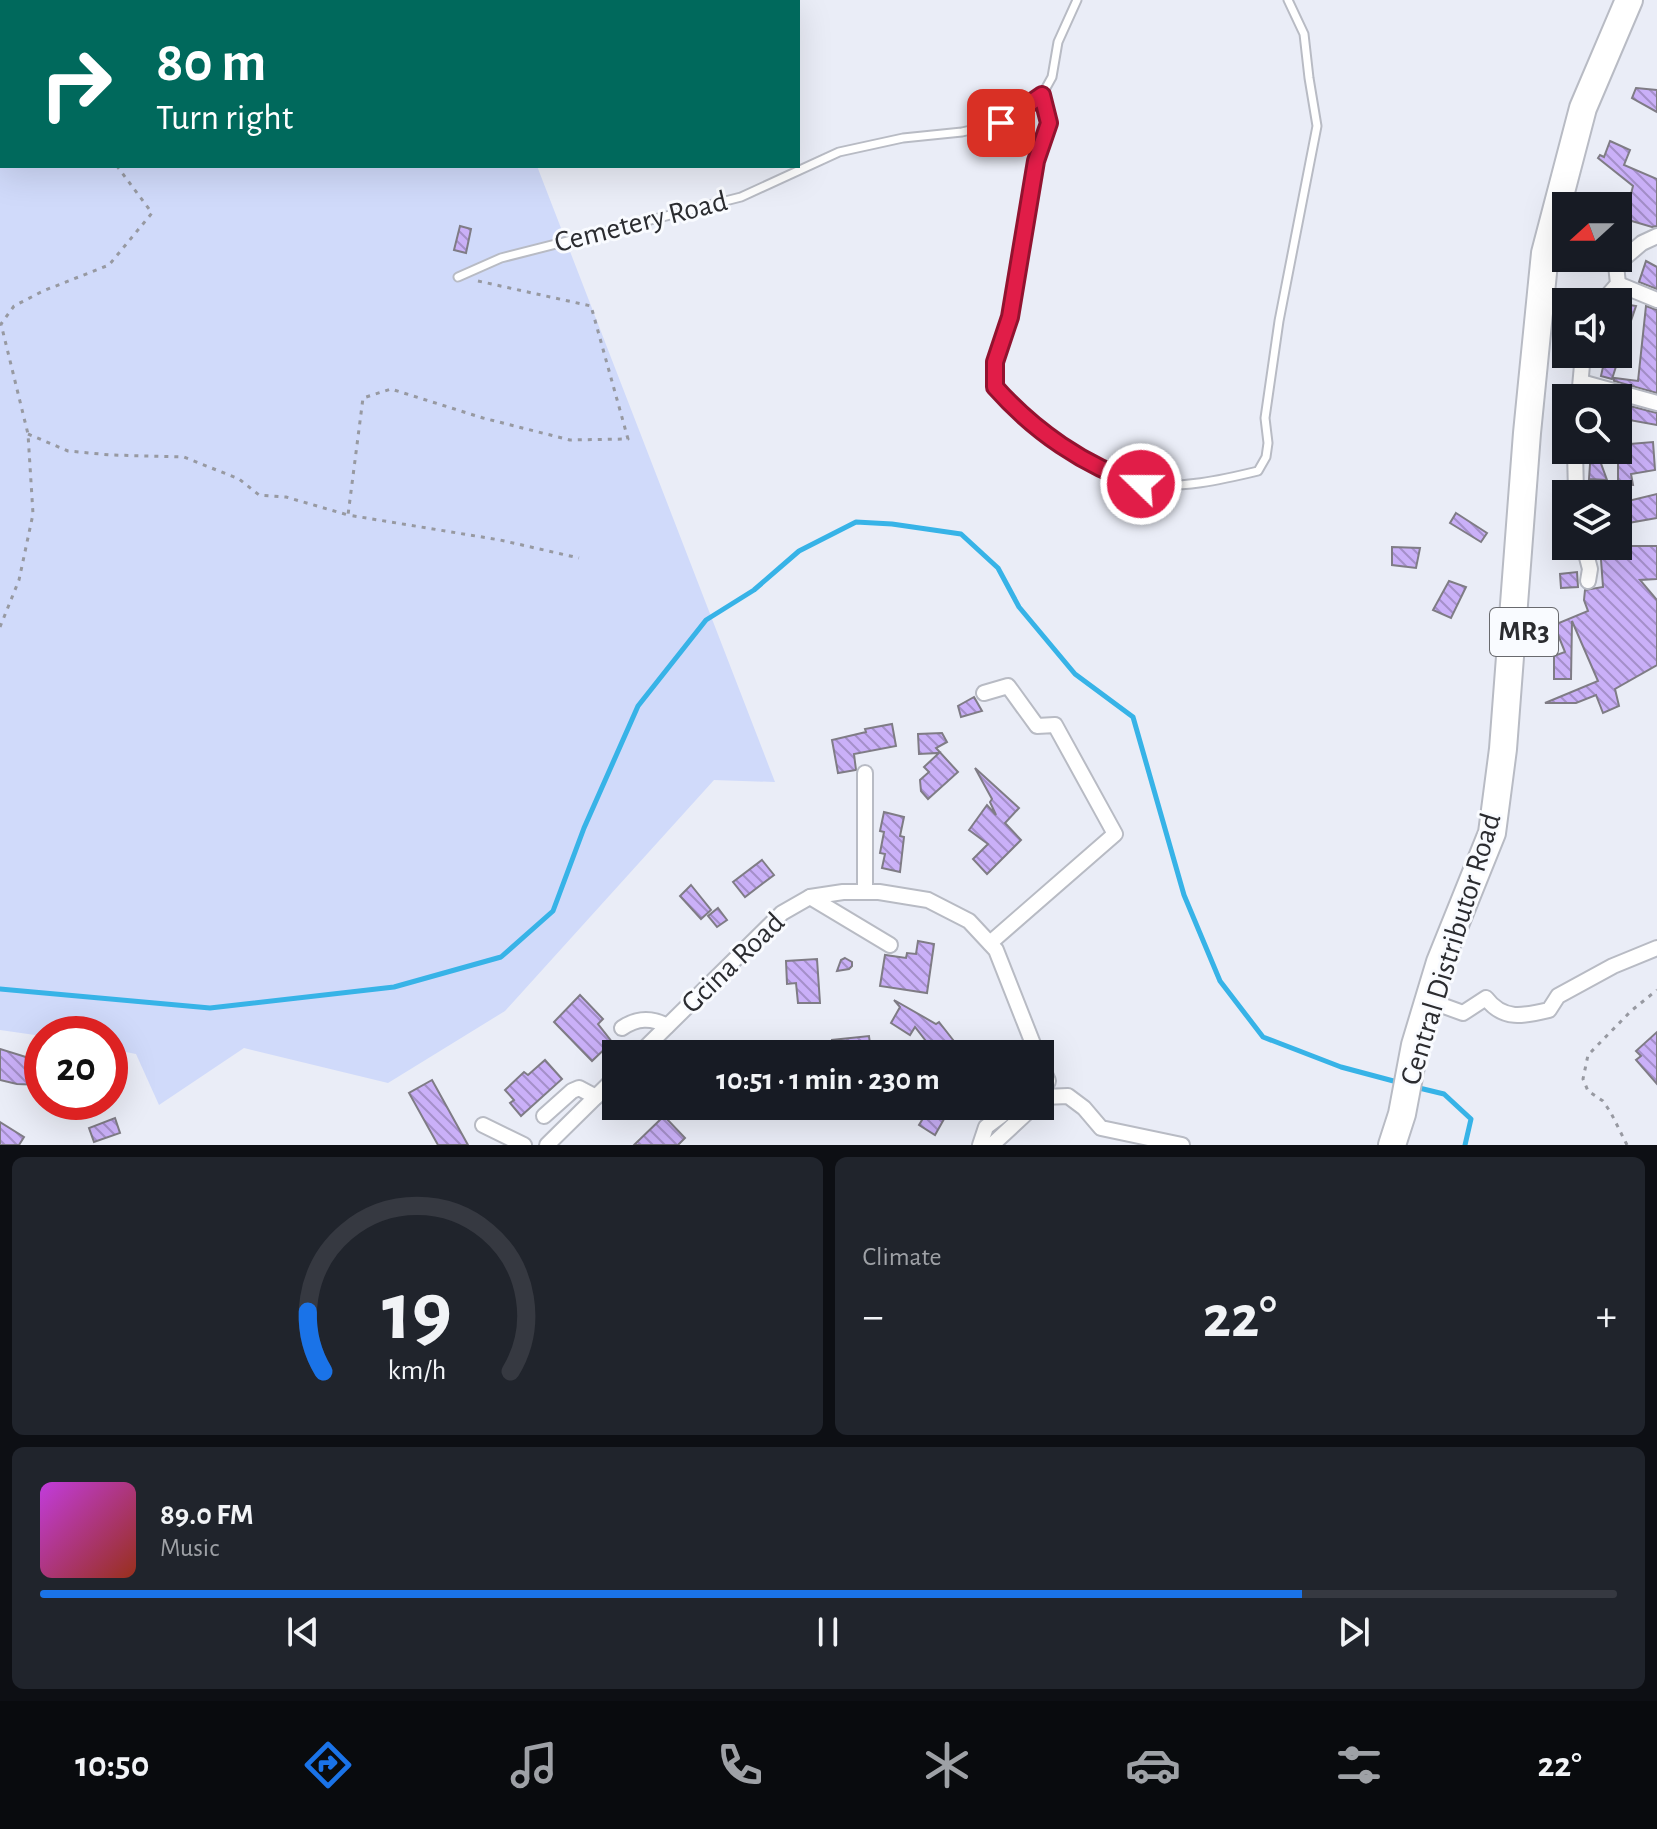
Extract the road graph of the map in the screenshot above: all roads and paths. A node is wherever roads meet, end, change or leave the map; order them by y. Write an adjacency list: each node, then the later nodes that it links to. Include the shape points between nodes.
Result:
1 (1077, 0): 5 (lane)
2 (1288, 0): 5 (lane, via 1304,34 1317,126 1279,321 1265,418 1266,457 1258,471 1181,484 1141,484 1117,477 1018,413 995,387 995,362 1010,317 1036,161 1049,123)
3 (1629, 0): 38 (highway, Central Distributor Road / MR3, via 1583,108 1545,253 1492,833 1440,962)
4 (1648, 0): 7 (highway, Central Distributor Road / MR3, via 1594,110)
5 (1042, 95): 10 (lane, Cemetery Road, via 1001,123 839,152 741,197 501,258)
6 (118, 168): 14 (path, via 152,213 109,265 14,306)
7 (1571, 192)
8 (1657, 236): 11 (street, via 1616,265)
9 (1552, 271): 33 (highway, Central Distributor Road / MR3, via 1505,833)
10 (458, 277): 19 (path, via 591,306 628,439 570,440 391,389 363,398)
11 (1618, 284): 12 (street); 13 (street)
12 (1614, 288)
13 (1657, 300)
14 (1, 324): 18 (path)
15 (1582, 368): 16 (street)
16 (1581, 382): 17 (street)
17 (1657, 403)
18 (28, 434): 19 (path, via 68,451 184,457 239,479 259,495); 23 (path, via 33,514 19,580)
19 (348, 515): 20 (path)
20 (579, 558)
21 (1588, 560): 22 (street)
22 (1588, 581)
23 (0, 627)
24 (984, 693): 29 (street, via 1008,686 1037,726 1055,725 1115,834)
25 (865, 773): 26 (street)
26 (865, 892): 27 (street, Gcina Road); 29 (street, Gcina Road, via 928,900 969,921)
27 (810, 897): 30 (street); 34 (street, Gcina Road, via 782,913)
28 (1657, 939): 31 (street)
29 (990, 943): 37 (street, Gcina Road)
30 (890, 945)
31 (1657, 948): 33 (street, via 1558,996 1549,1010 1507,1015 1486,998 1463,1013)
32 (1657, 990): 54 (path, via 1588,1055 1583,1079 1588,1091 1603,1101)
33 (1441, 1005): 38 (highway, Central Distributor Road / MR3)
34 (667, 1026): 35 (street, via 642,1020); 36 (street, Gcina Road)
35 (622, 1028)
36 (653, 1040)
37 (1031, 1040)
38 (1422, 1044): 43 (highway, Central Distributor Road / MR3)
39 (602, 1091): 40 (street)
40 (596, 1097): 42 (street, via 579,1088); 48 (street)
41 (1054, 1098): 51 (street, via 1068,1096 1101,1128)
42 (544, 1116)
43 (1409, 1116): 52 (highway, Central Distributor Road / MR3); 53 (highway, Central Distributor Road / MR3)
44 (995, 1120): 49 (street, via 986,1127)
45 (1019, 1120): 50 (street)
46 (483, 1125): 47 (street)
47 (524, 1145)
48 (547, 1145)
49 (980, 1145)
50 (992, 1145)
51 (1182, 1145)
52 (1392, 1145)
53 (1407, 1145)
54 (1627, 1145)

